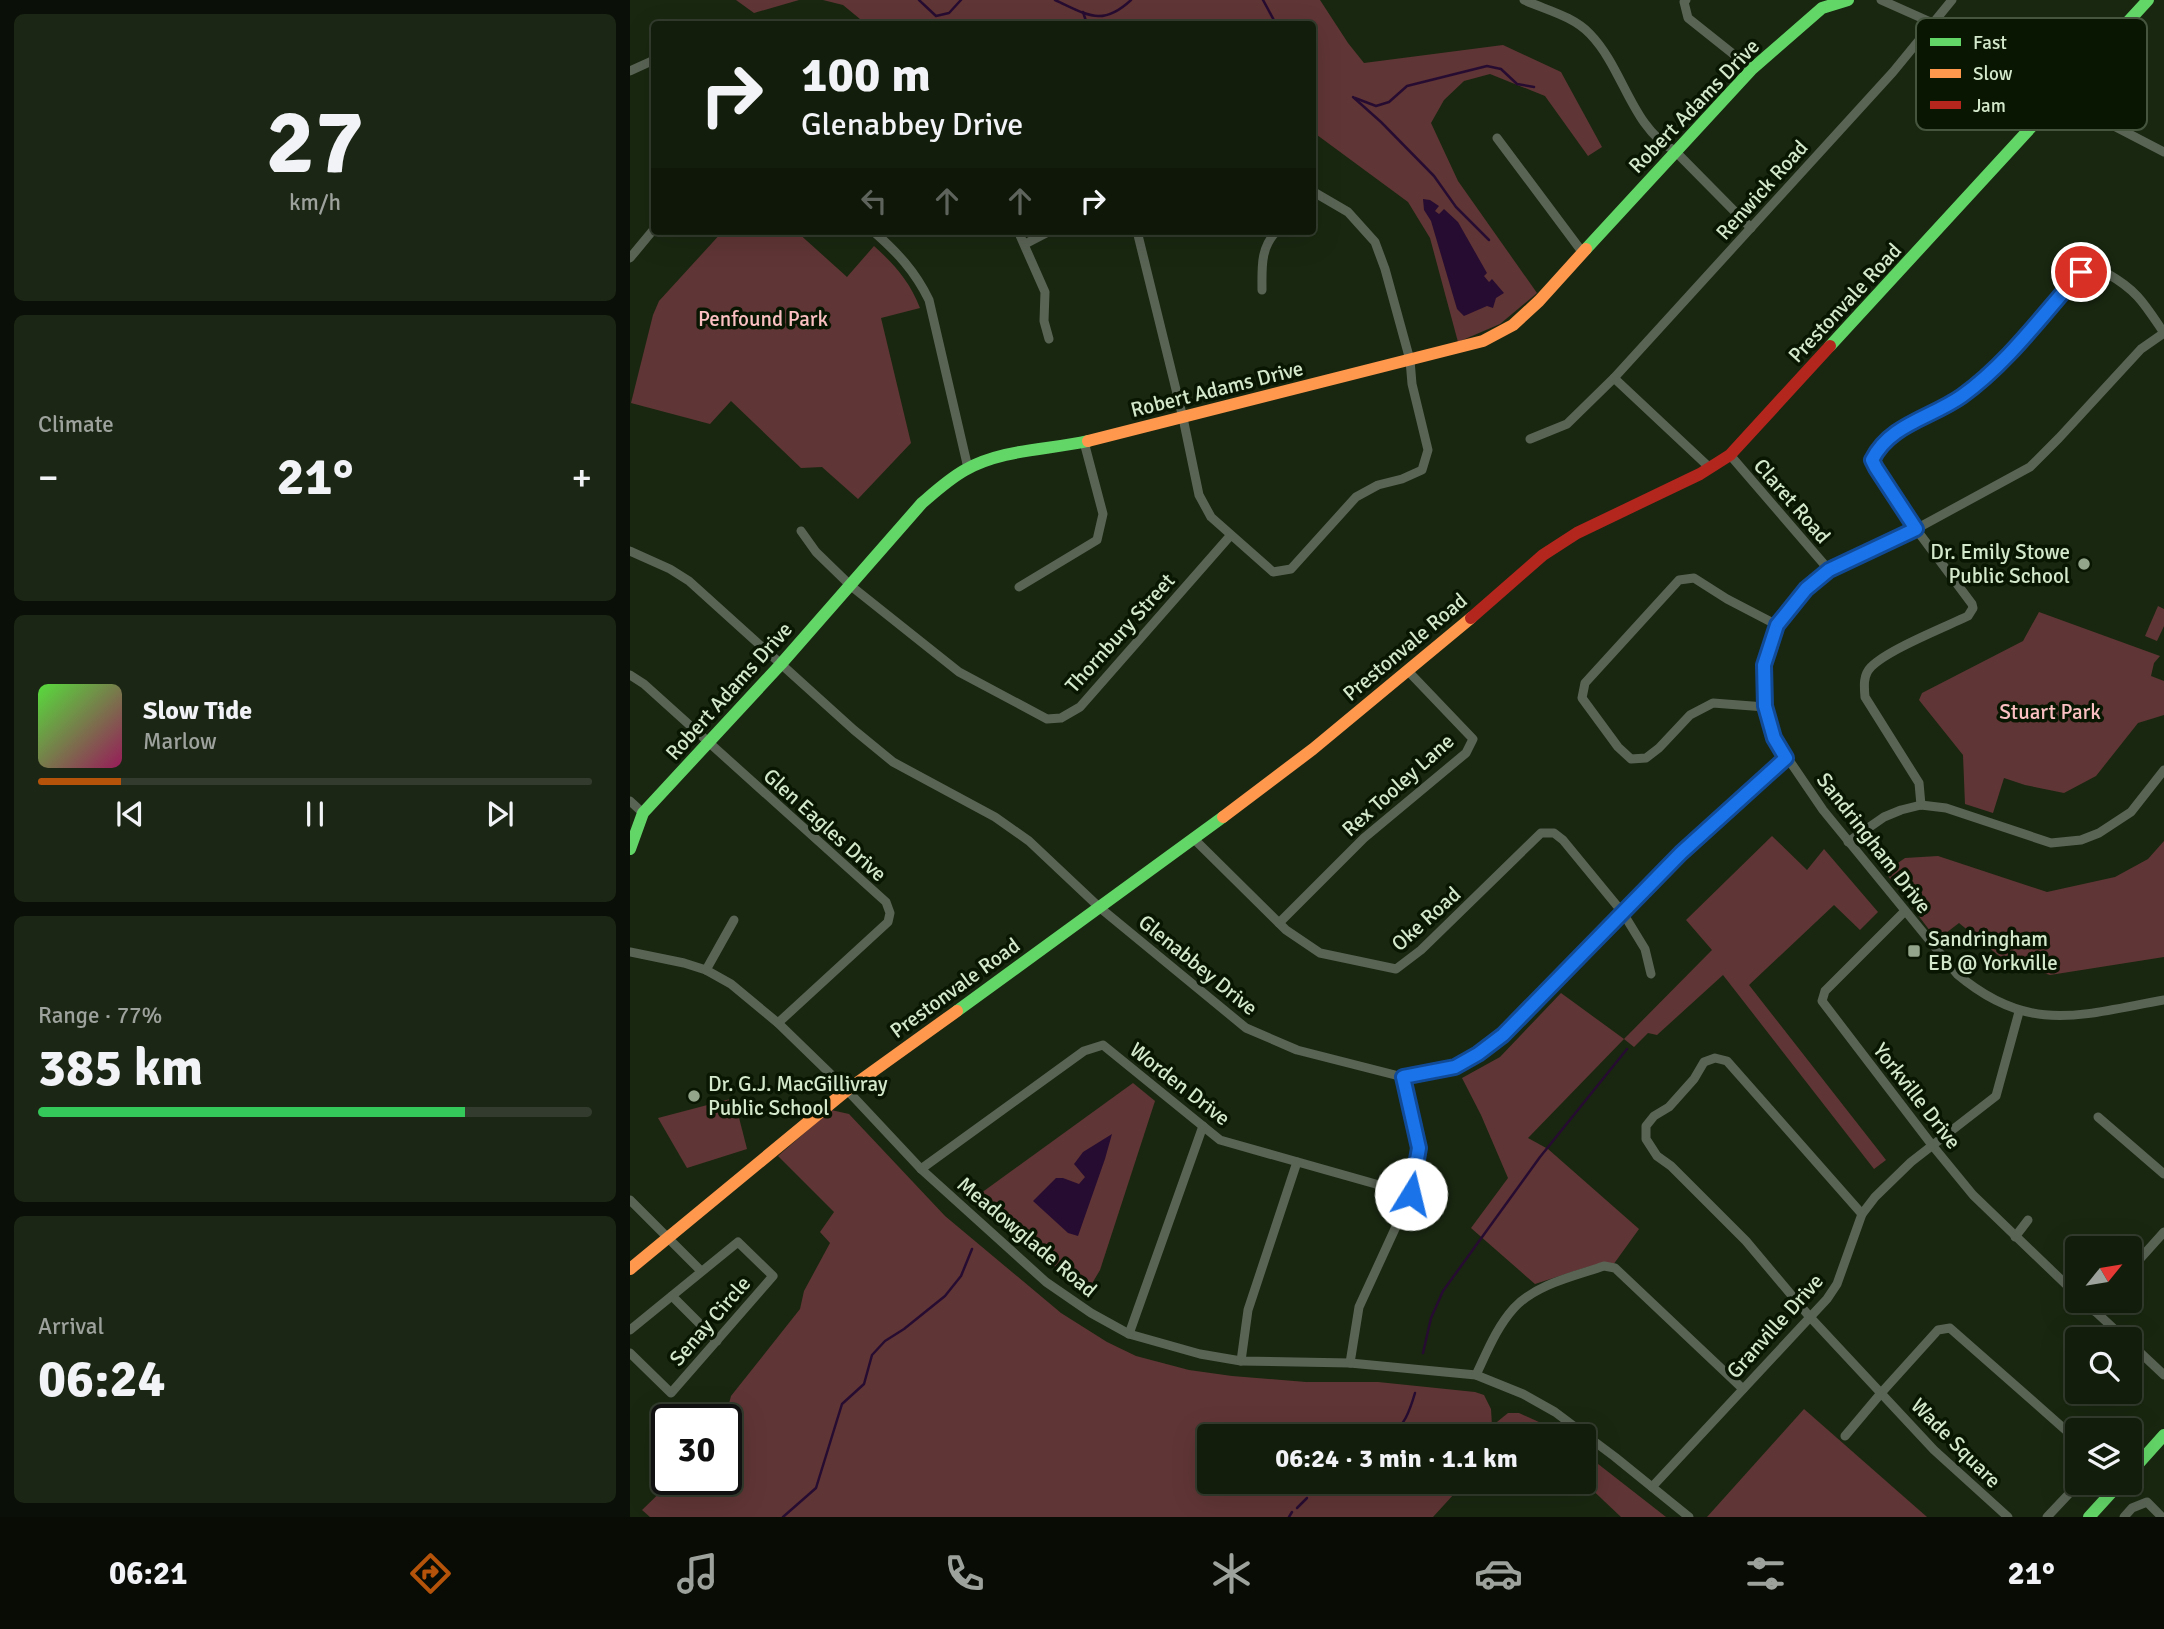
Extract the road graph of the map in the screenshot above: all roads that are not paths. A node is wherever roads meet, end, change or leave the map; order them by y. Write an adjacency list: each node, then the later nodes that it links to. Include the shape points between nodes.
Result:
1 (1524, 0): 7 (street)
2 (1686, 0): 13 (street, via 1688,18)
3 (1848, 0): 13 (street, Robert Adams Drive, via 1822,8)
4 (1881, 0): 8 (street)
5 (1952, 0): 9 (street, Renwick Road)
6 (2148, 0): 10 (street, Prestonvale Road)
7 (1542, 4): 18 (street, via 1576,21 1592,36 1647,127 1661,144)
8 (1922, 18)
9 (1939, 18)
10 (2132, 18)
11 (1916, 45): 21 (street, Renwick Road)
12 (651, 61): 14 (street)
13 (1752, 69): 18 (street, Robert Adams Drive)
14 (630, 71)
15 (2030, 130): 39 (street, Prestonvale Road)
16 (2116, 130): 19 (street)
17 (1497, 138): 29 (street)
18 (1675, 151): 21 (street); 29 (street, Robert Adams Drive)
19 (2164, 152)
20 (1316, 195): 34 (street, via 1349,212 1375,242)
21 (1751, 228): 35 (street, Renwick Road)
22 (651, 233): 30 (street)
23 (878, 235): 40 (street, via 920,280 929,300)
24 (1019, 235): 28 (street)
25 (1042, 235): 28 (street)
26 (1138, 235): 36 (street)
27 (1273, 235): 31 (street, via 1262,260)
28 (1025, 244): 33 (street, via 1045,292)
29 (1583, 253): 34 (street, Robert Adams Drive, via 1513,324 1483,341)
30 (630, 258)
31 (1262, 290)
32 (2164, 333): 42 (street, Sandringham Drive, via 2141,349 2030,467); 42 (street, via 2128,285 2087,267 2002,360 1962,396 1891,434 1877,450 1872,460)
33 (1049, 339)
34 (1410, 360): 36 (street, Robert Adams Drive); 44 (street, via 1428,450 1422,470 1356,497 1291,569 1273,572)
35 (1614, 378): 37 (street, Renwick Road, via 1567,424); 41 (street)
36 (1183, 418): 38 (street, Robert Adams Drive); 44 (street, via 1199,495 1211,517)
37 (1530, 439)
38 (1084, 442): 40 (street, Robert Adams Drive, via 1011,454); 48 (street, via 1103,513 1097,540)
39 (1730, 455): 41 (street, Prestonvale Road); 46 (street, Claret Road)
40 (968, 468): 47 (street, Robert Adams Drive, via 922,503)
41 (1710, 468): 51 (street, Prestonvale Road, via 1562,542)
42 (1916, 529): 46 (street, Sandringham Drive); 58 (street, via 1973,608 1968,616 1889,654 1870,667 1863,682 1865,697 1919,783)
43 (801, 531): 47 (street, Thornbury Street)
44 (1230, 536): 47 (street, Thornbury Street, via 1080,707 1061,718 1047,719 959,672)
45 (630, 551): 50 (street, Glenabbey Drive, via 689,581)
46 (1829, 570): 49 (street, Sandringham Drive, via 1806,589)
47 (851, 586): 50 (street, Robert Adams Drive)
48 (1019, 587)
49 (1777, 625): 53 (street, Sandringham Drive, via 1764,665); 53 (street, via 1694,578 1679,580 1585,683 1583,698 1631,759 1646,758 1690,715 1713,704)
50 (781, 664): 54 (street, Robert Adams Drive); 63 (street, Glenabbey Drive, via 893,762 995,817)
51 (1408, 671): 60 (street, Prestonvale Road); 67 (street, Rex Tooley Lane, via 1472,739 1466,753 1364,838)
52 (630, 675): 54 (street)
53 (1765, 706): 55 (street, Sandringham Drive, via 1774,738)
54 (708, 744): 59 (street, Robert Adams Drive); 73 (street, Glen Eagles Drive, via 886,902 890,913 888,922)
55 (1786, 758): 61 (street, Sandringham Drive); 65 (street, Glenabbey Drive, via 1681,853)
56 (2164, 770): 58 (street, via 2131,812 2099,833 2065,843 2051,843 1946,808)
57 (630, 802): 59 (street)
58 (1922, 805): 61 (street, via 1884,817)
59 (643, 813): 62 (street, Robert Adams Drive)
60 (1194, 839): 63 (street, Prestonvale Road); 67 (street, Oke Road)
61 (1848, 842): 64 (street, Sandringham Drive)
62 (630, 849)
63 (1099, 907): 74 (street, Glenabbey Drive, via 1246,1028 1297,1049); 75 (street, Prestonvale Road)
64 (1905, 911): 72 (street, Sandringham Drive, via 1974,989); 78 (street, Yorkville Drive, via 1825,991 1822,1001)
65 (1623, 913): 67 (street, Oke Road, via 1563,840 1541,833 1396,969 1320,953); 70 (street, via 1645,949); 74 (street, Glenabbey Drive, via 1503,1035 1478,1054 1455,1067)
66 (734, 920): 69 (street)
67 (1279, 923)
68 (630, 952): 69 (street, Meadowglade Road)
69 (706, 970): 73 (street, Meadowglade Road, via 731,984)
70 (1651, 974)
71 (2164, 1000): 72 (street, Sandringham Drive, via 2086,1014 2049,1017)
72 (2020, 1012): 78 (street, Granville Drive, via 1996,1096)
73 (778, 1023): 75 (street, Meadowglade Road)
74 (1403, 1077): 82 (street, via 1419,1148)
75 (847, 1090): 80 (street, Meadowglade Road); 87 (street, Prestonvale Road)
76 (2098, 1117): 81 (street)
77 (1203, 1126): 79 (street, Worden Drive, via 1220,1140); 80 (street, Worden Drive, via 1103,1045 1084,1051); 98 (street)
78 (1932, 1145): 84 (street, Granville Drive, via 1875,1197); 88 (street, Yorkville Drive)
79 (1297, 1162): 82 (street, Worden Drive); 102 (street, via 1248,1310)
80 (921, 1169): 98 (street, Meadowglade Road, via 1046,1282)
81 (2164, 1174)
82 (1411, 1194): 103 (street, via 1359,1307)
83 (630, 1200): 87 (street)
84 (1863, 1214): 95 (street, Granville Drive, via 1838,1284); 95 (street, Wade Square, via 1727,1060 1704,1062 1670,1107 1646,1126 1646,1139 1657,1156 1746,1241)
85 (2028, 1220): 88 (street)
86 (2164, 1232): 89 (street)
87 (668, 1237): 90 (street, Prestonvale Road); 91 (street)
88 (2015, 1237): 92 (street, Yorkville Drive)
89 (2142, 1257)
90 (630, 1269)
91 (701, 1271): 93 (street, Senay Circle); 99 (street, Senay Circle, via 738,1242 773,1276)
92 (2065, 1284)
93 (672, 1296): 97 (street, Senay Circle); 99 (street)
94 (2096, 1313): 96 (street)
95 (1810, 1316): 106 (street, Granville Drive); 107 (street, Wade Square)
96 (2112, 1327)
97 (630, 1330)
98 (1129, 1334): 102 (street, Meadowglade Road)
99 (717, 1340): 100 (street, Senay Circle, via 671,1393)
100 (630, 1353)
101 (2142, 1354): 104 (street)
102 (1241, 1360): 103 (street, Meadowglade Road)
103 (1350, 1363): 105 (street, Meadowglade Road)
104 (2164, 1375)
105 (1476, 1376): 106 (street, via 1493,1337 1516,1306 1542,1289 1604,1266 1615,1268); 112 (street, Meadowglade Road, via 1555,1412)
106 (1743, 1389): 112 (street, Granville Drive)
107 (1882, 1392): 108 (street, Wade Square, via 1938,1330 1950,1328); 110 (street); 116 (street, Wade Square, via 1934,1450)
108 (2065, 1429)
109 (2164, 1435): 111 (street)
110 (1845, 1436)
111 (2142, 1459)
112 (1652, 1488): 115 (street, Meadowglade Road)
113 (2068, 1495): 117 (street)
114 (2109, 1495): 118 (street)
115 (1689, 1517)
116 (2008, 1517)
117 (2047, 1517)
118 (2089, 1517)
119 (2124, 1517): 120 (street, via 2147,1502)
120 (2162, 1517)

